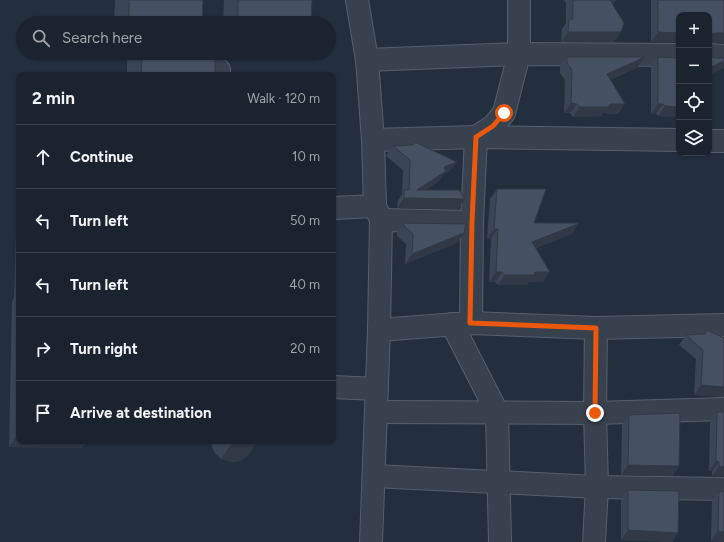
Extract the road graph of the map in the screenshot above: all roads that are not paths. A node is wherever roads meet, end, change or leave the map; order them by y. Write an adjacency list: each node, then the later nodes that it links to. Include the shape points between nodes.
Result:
1 (357, 0): 7 (street)
2 (519, 0): 3 (street)
3 (518, 54): 4 (street); 7 (street); 8 (street, via 504,113 493,126)
4 (676, 55)
5 (712, 55): 6 (street)
6 (724, 56)
7 (367, 60): 9 (street)
8 (476, 137): 9 (street); 10 (street); 15 (street)
9 (373, 140): 14 (street)
10 (676, 140)
11 (712, 141): 12 (street)
12 (724, 141)
13 (336, 208): 14 (street)
14 (378, 213): 15 (street); 19 (street)
15 (472, 222): 16 (street)
16 (461, 324): 18 (street); 19 (street); 24 (street)
17 (724, 325): 18 (street)
18 (596, 328): 25 (street)
19 (379, 330): 21 (street)
20 (336, 387): 21 (street)
21 (377, 389): 23 (street)
22 (724, 409): 25 (street)
23 (376, 412): 24 (street); 26 (street)
24 (497, 412): 25 (street); 27 (street)
25 (595, 413): 28 (street)
26 (374, 476): 27 (street); 30 (street)
27 (498, 482): 28 (street); 31 (street)
28 (597, 487): 29 (street); 32 (street)
29 (724, 489)
30 (371, 542)
31 (500, 542)
32 (594, 542)

